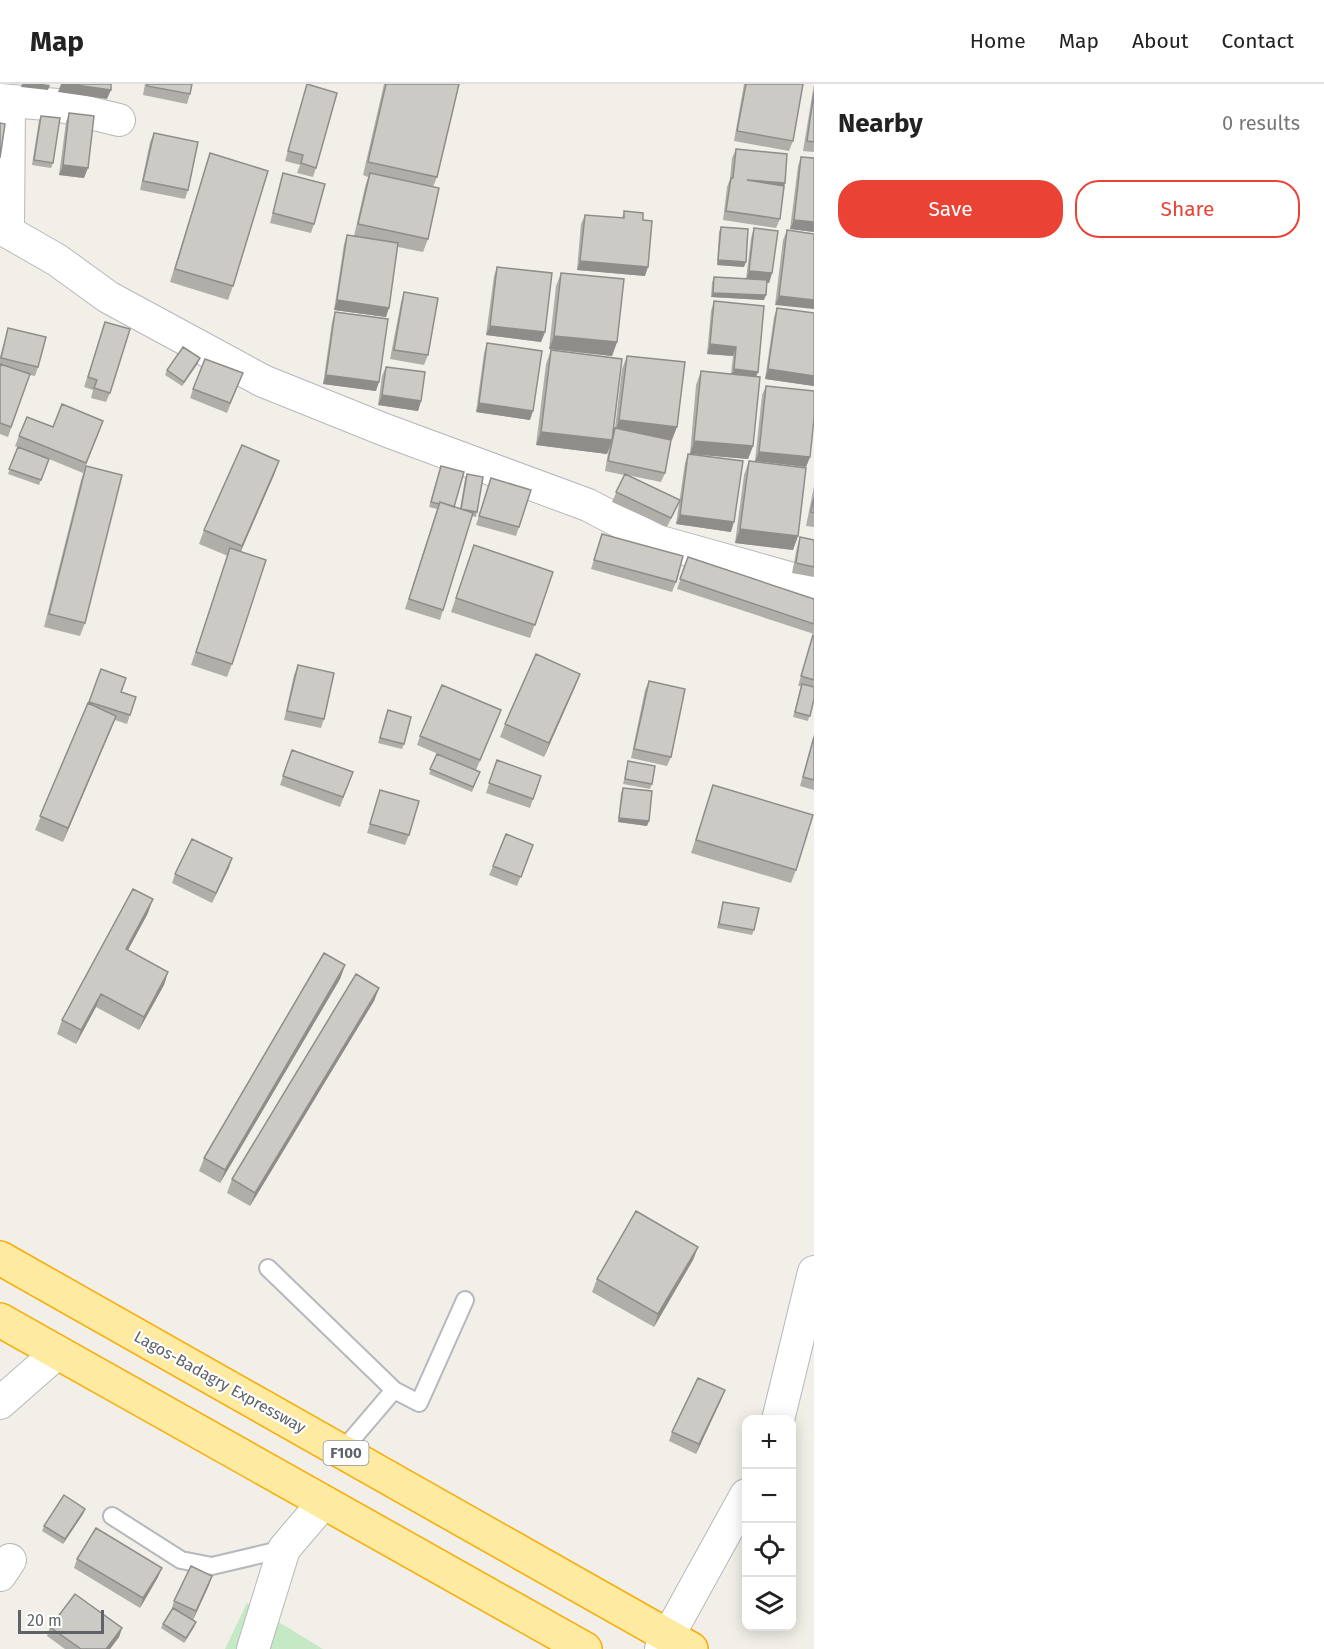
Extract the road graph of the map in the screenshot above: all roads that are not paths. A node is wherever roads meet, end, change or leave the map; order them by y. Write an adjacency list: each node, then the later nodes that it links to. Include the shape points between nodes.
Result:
1 (5, 100): 2 (street, via 57,105); 3 (street, via 8,232 57,260 108,297 263,381 303,398 588,505 657,541)
2 (119, 120)
3 (814, 585)
4 (0, 1258): 13 (highway, Lagos-Badagry Expressway / F100)
5 (268, 1268): 10 (lane)
6 (814, 1272): 12 (street)
7 (465, 1300): 10 (lane, via 419,1403)
8 (0, 1320): 9 (highway)
9 (57, 1353): 11 (street); 14 (highway)
10 (394, 1390): 13 (lane)
11 (0, 1403)
12 (779, 1415)
13 (342, 1451): 18 (highway, Lagos-Badagry Expressway / F100)
14 (324, 1502): 17 (street); 20 (highway)
15 (742, 1505): 18 (street)
16 (112, 1516): 17 (lane, via 181,1560 191,1562 212,1566)
17 (284, 1550): 19 (street)
18 (673, 1645)
19 (253, 1649)
20 (585, 1649)

